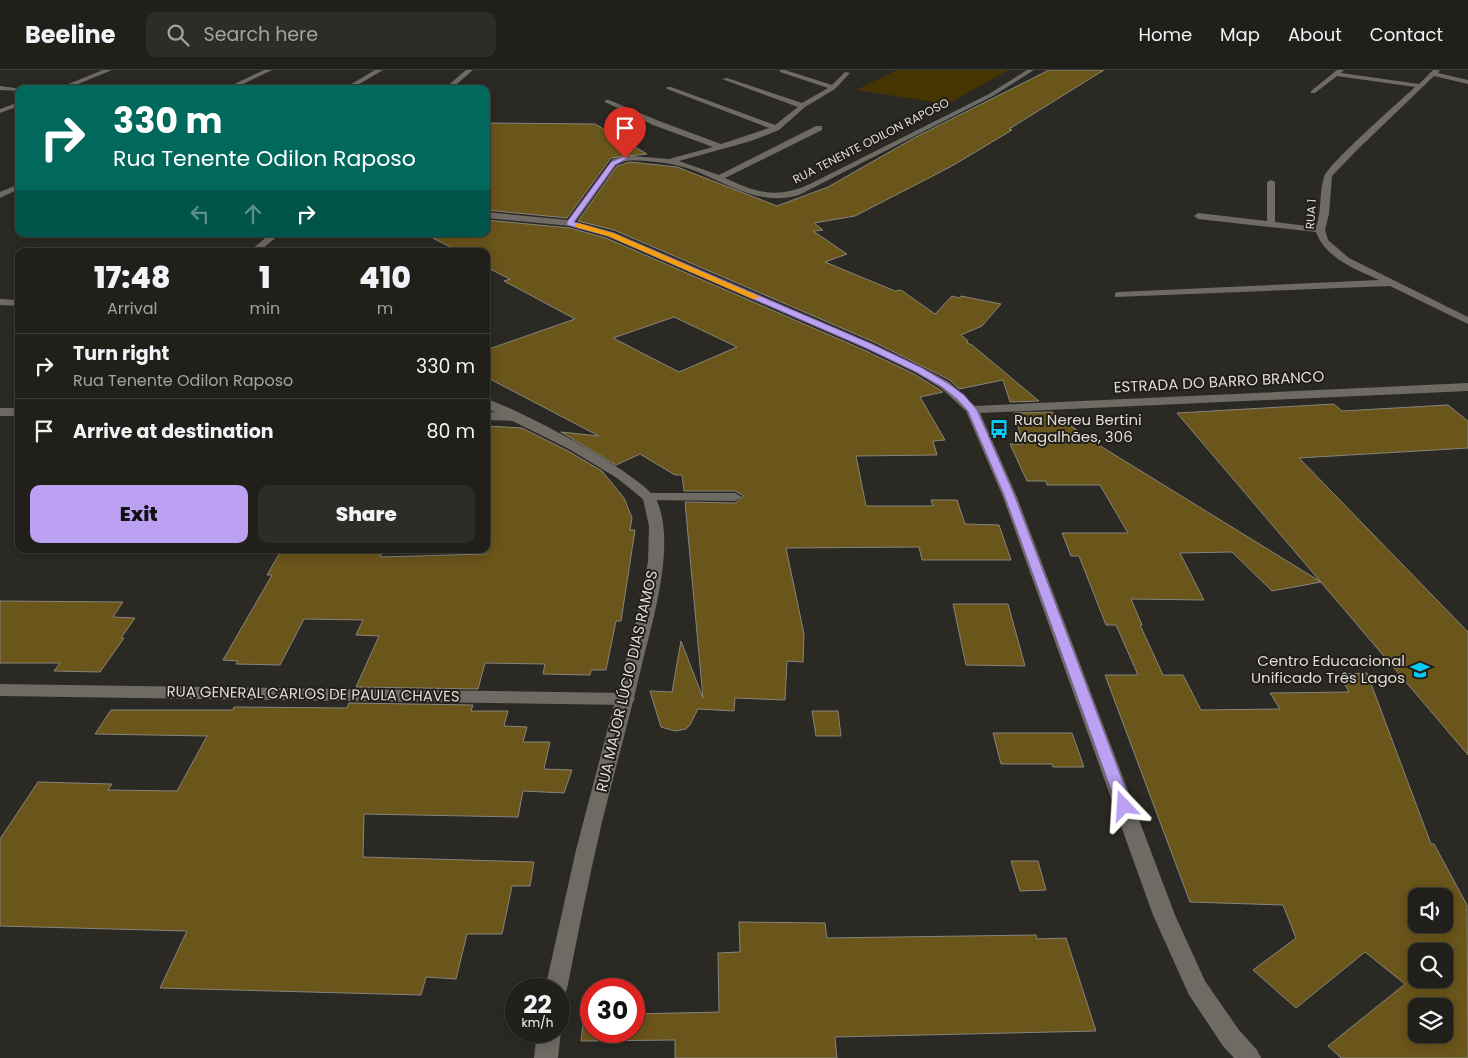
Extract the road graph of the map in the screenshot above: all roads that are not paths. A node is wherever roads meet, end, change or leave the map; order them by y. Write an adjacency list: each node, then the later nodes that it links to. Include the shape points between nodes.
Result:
1 (109, 70): 12 (street)
2 (268, 70): 13 (street)
3 (380, 70): 14 (street)
4 (470, 70): 15 (street)
5 (1031, 70): 30 (street, RUA TENENTE ODILON RAPOSO, via 991,95 799,192 784,196 763,195)
6 (782, 71): 19 (street)
7 (1338, 72): 16 (street); 21 (street)
8 (1436, 72): 11 (street); 16 (street, RUA 1)
9 (847, 73): 19 (street)
10 (725, 79): 24 (street)
11 (1468, 82)
12 (70, 85)
13 (236, 85)
14 (353, 85)
15 (452, 85)
16 (1420, 86): 39 (street, RUA 1, via 1328,176 1325,214)
17 (0, 88): 20 (street)
18 (669, 88): 26 (street)
19 (833, 88): 24 (street)
20 (15, 89)
21 (1313, 92)
22 (607, 101): 28 (street)
23 (15, 105): 25 (street)
24 (803, 106): 26 (street)
25 (0, 111)
26 (776, 128): 28 (street)
27 (819, 128): 30 (street)
28 (721, 147): 29 (street)
29 (668, 161): 30 (street, RUA TENENTE ODILON RAPOSO); 37 (street, RUA TENENTE ODILON RAPOSO, via 632,158 616,161)
30 (718, 179)
31 (1271, 182): 38 (street)
32 (15, 188): 33 (street)
33 (2, 193): 34 (street)
34 (15, 193)
35 (490, 215): 37 (street)
36 (1198, 216): 38 (street)
37 (570, 223): 49 (street, via 610,234 869,346 946,386)
38 (1270, 224): 39 (street)
39 (1320, 230): 42 (street, RUA 1, via 1332,250)
40 (271, 237): 41 (street)
41 (259, 248)
42 (1391, 283): 43 (street); 46 (street, RUA 1)
43 (1119, 295)
44 (0, 302): 45 (street)
45 (15, 303)
46 (1468, 320)
47 (1468, 387): 49 (street, ESTRADA DO BARRO BRANCO)
48 (490, 404): 53 (street)
49 (972, 410): 61 (street, via 1010,497 1164,915 1196,988)
50 (0, 412): 51 (street)
51 (15, 412)
52 (490, 416): 53 (street)
53 (516, 416): 54 (street, via 632,482)
54 (648, 497): 55 (street); 57 (street, RUA MAJOR LÚCIO DIAS RAMOS, via 658,542)
55 (735, 497)
56 (0, 690): 57 (street, RUA GENERAL CARLOS DE PAULA CHAVES)
57 (626, 699): 58 (street, RUA MAJOR LÚCIO DIAS RAMOS, via 579,879)
58 (558, 978)
59 (548, 1043): 60 (street)
60 (546, 1058)
61 (1249, 1058)

